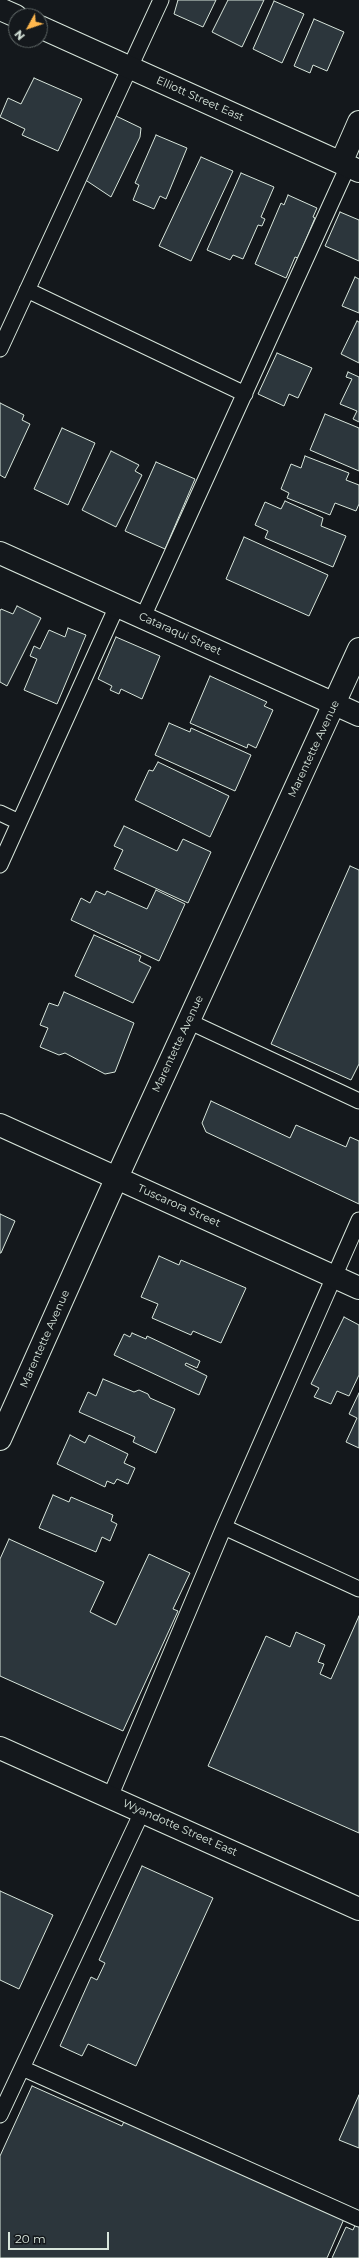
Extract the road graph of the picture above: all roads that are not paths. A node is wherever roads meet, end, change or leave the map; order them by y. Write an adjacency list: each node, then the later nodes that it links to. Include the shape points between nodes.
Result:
1 (161, 0): 3 (lane)
2 (48, 31): 3 (street, Elliott Street East)
3 (130, 67): 5 (street, Elliott Street East); 6 (lane)
4 (359, 122): 5 (street)
5 (349, 166): 8 (lane)
6 (27, 290): 7 (lane); 8 (lane)
7 (0, 350)
8 (245, 394): 11 (lane)
9 (0, 552): 10 (street, Cataraqui Street)
10 (117, 606): 11 (street, Cataraqui Street); 16 (lane)
11 (143, 617): 13 (street, Cataraqui Street)
12 (359, 649): 13 (street, Marentette Avenue)
13 (334, 704): 14 (street, Cataraqui Street); 18 (street, Marentette Avenue)
14 (359, 715)
15 (0, 813): 16 (lane)
16 (20, 822): 17 (lane)
17 (0, 865)
18 (188, 1022): 19 (lane); 21 (street, Marentette Avenue)
19 (359, 1101)
20 (0, 1125): 21 (street, Tuscarora Street)
21 (117, 1178): 23 (street, Tuscarora Street); 25 (street, Marentette Avenue)
22 (359, 1220): 23 (lane)
23 (335, 1276): 24 (street, Tuscarora Street); 26 (lane)
24 (359, 1288)
25 (0, 1439)
26 (224, 1527): 27 (lane); 29 (lane)
27 (359, 1589)
28 (0, 1748): 29 (street, Wyandotte Street East)
29 (110, 1797): 30 (street, Wyandotte Street East)
30 (142, 1812): 31 (street, Wyandotte Street East); 32 (lane)
31 (359, 1909)
32 (22, 2068): 33 (lane); 34 (lane)
33 (0, 2115)
34 (359, 2219)

